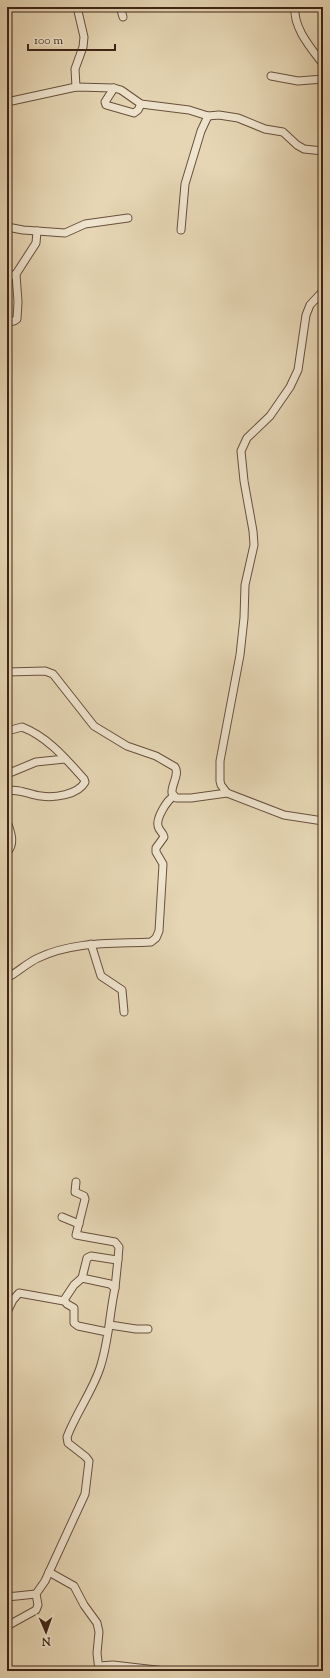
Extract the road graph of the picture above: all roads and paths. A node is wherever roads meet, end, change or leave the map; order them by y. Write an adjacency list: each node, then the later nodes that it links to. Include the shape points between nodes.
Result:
1 (77, 7): 8 (street, via 84,37 75,69)
2 (120, 7): 4 (street)
3 (295, 7): 5 (street, via 300,29)
4 (123, 17)
5 (323, 64)
6 (271, 76): 7 (street, via 298,81)
7 (323, 79)
8 (76, 87): 9 (street); 10 (street)
9 (114, 88): 11 (street); 11 (street, via 106,104 134,113)
10 (7, 102)
11 (141, 104): 12 (street, via 189,110)
12 (208, 116): 13 (street, via 232,117 265,129 283,132 300,147); 16 (street, via 184,184)
13 (323, 151)
14 (128, 218): 17 (street, via 85,224 65,233)
15 (7, 227): 17 (street)
16 (181, 230)
17 (37, 231): 18 (street, via 36,243)
18 (16, 274): 19 (street); 21 (street, via 17,319 14,322)
19 (7, 276)
20 (323, 291): 27 (street, via 310,305 306,315 298,370 290,387 270,416 247,438 241,451 254,545 245,585 240,656 220,761 220,780)
21 (7, 322)
22 (7, 672): 28 (street, via 53,674 94,726 127,746 156,756 175,767 177,773 172,790)
23 (7, 731): 24 (street, via 25,728 51,744)
24 (65, 759): 25 (street, via 36,762); 26 (street, via 85,781 75,790 63,795 47,796 16,789)
25 (7, 774)
26 (7, 791)
27 (227, 793): 28 (street, via 191,798); 30 (street, via 284,814)
28 (174, 796): 32 (street, via 166,803 157,824 164,837 156,848 163,864 158,935 151,942)
29 (7, 820): 31 (street, via 12,840)
30 (323, 822)
31 (7, 852)
32 (91, 944): 33 (street, via 54,951); 34 (street, via 101,976 122,990)
33 (7, 978)
34 (124, 1012)
35 (76, 1182): 37 (street, via 75,1192 85,1197)
36 (62, 1217): 37 (street)
37 (79, 1224): 38 (street, via 76,1235 117,1242)
38 (118, 1260): 39 (street, via 89,1257 85,1261); 40 (street)
39 (82, 1278): 40 (street, via 110,1284); 41 (street)
40 (115, 1288): 43 (street)
41 (64, 1301): 42 (street, via 19,1293); 43 (street, via 74,1308 76,1326)
42 (8, 1310)
43 (108, 1329): 44 (street); 45 (street, via 100,1368 67,1437 68,1443 89,1461 86,1491)
44 (148, 1329)
45 (49, 1572): 46 (street); 49 (street, via 74,1586 97,1623 99,1632 96,1653)
46 (36, 1594): 47 (street); 48 (street, via 36,1610)
47 (7, 1597)
48 (7, 1626)
49 (99, 1668): 50 (street, via 113,1665)
50 (165, 1671)

